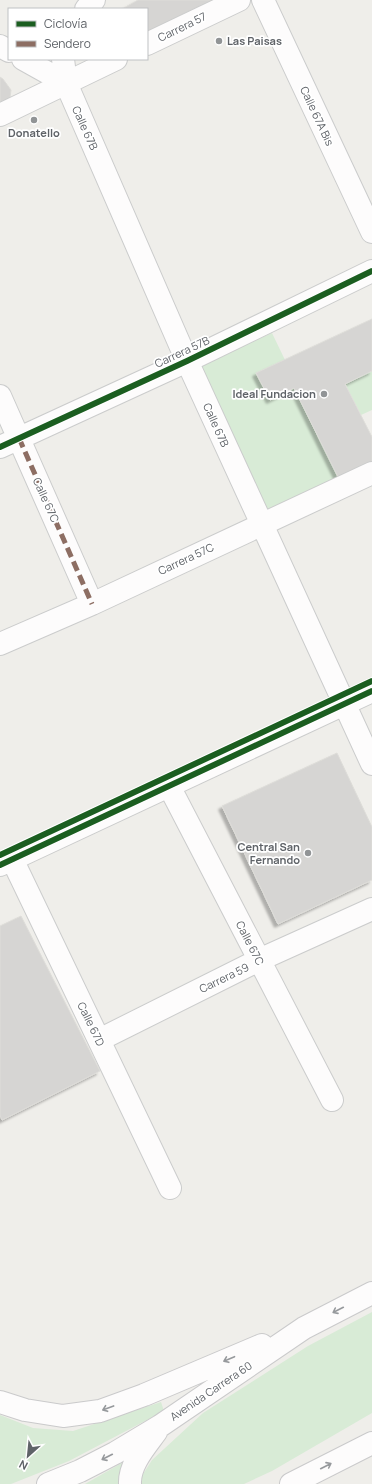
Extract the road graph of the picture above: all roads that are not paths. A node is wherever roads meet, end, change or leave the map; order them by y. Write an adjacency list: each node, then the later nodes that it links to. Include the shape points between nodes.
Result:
1 (94, 0): 4 (street)
2 (239, 0): 5 (street, Carrera 57)
3 (263, 0): 11 (street, Calle 67A Bis)
4 (87, 8)
5 (148, 44)
6 (25, 60): 9 (street)
7 (63, 60): 9 (street)
8 (114, 60): 9 (street)
9 (66, 83): 10 (street); 13 (street, Calle 67B)
10 (0, 115)
11 (372, 232)
12 (372, 271): 13 (street, Carrera 57B)
13 (187, 361): 15 (street, Carrera 57B); 17 (street, Calle 67B)
14 (0, 396): 15 (street, Calle 67C)
15 (9, 443): 18 (street, Calle 67C)
16 (372, 472): 17 (street, Carrera 57C)
17 (261, 524): 18 (street, Carrera 57C); 21 (street, Calle 67B)
18 (92, 604): 19 (street, Carrera 57C)
19 (0, 644)
20 (372, 691): 21 (street)
21 (344, 704): 22 (street, Calle 67B); 23 (street)
22 (372, 764)
23 (169, 786): 24 (street); 26 (street, Calle 67C)
24 (6, 862): 27 (street, Calle 67D)
25 (372, 909): 26 (street, Carrera 59)
26 (259, 960): 27 (street, Carrera 59); 28 (street, Calle 67C)
27 (98, 1040): 29 (street, Calle 67D)
28 (332, 1100)
29 (170, 1188)
30 (372, 1293): 31 (street, Avenida Carrera 60, one-way to 31)
31 (304, 1328): 32 (street, one-way to 32, via 100,1411 63,1416 25,1410); 33 (street, Avenida Carrera 60)
32 (0, 1402)
33 (160, 1426): 35 (street, Avenida Carrera 60, one-way to 35, via 116,1453); 36 (street, via 136,1462)
34 (372, 1443): 37 (street, one-way to 34)
35 (48, 1484)
36 (130, 1484)
37 (292, 1484)

